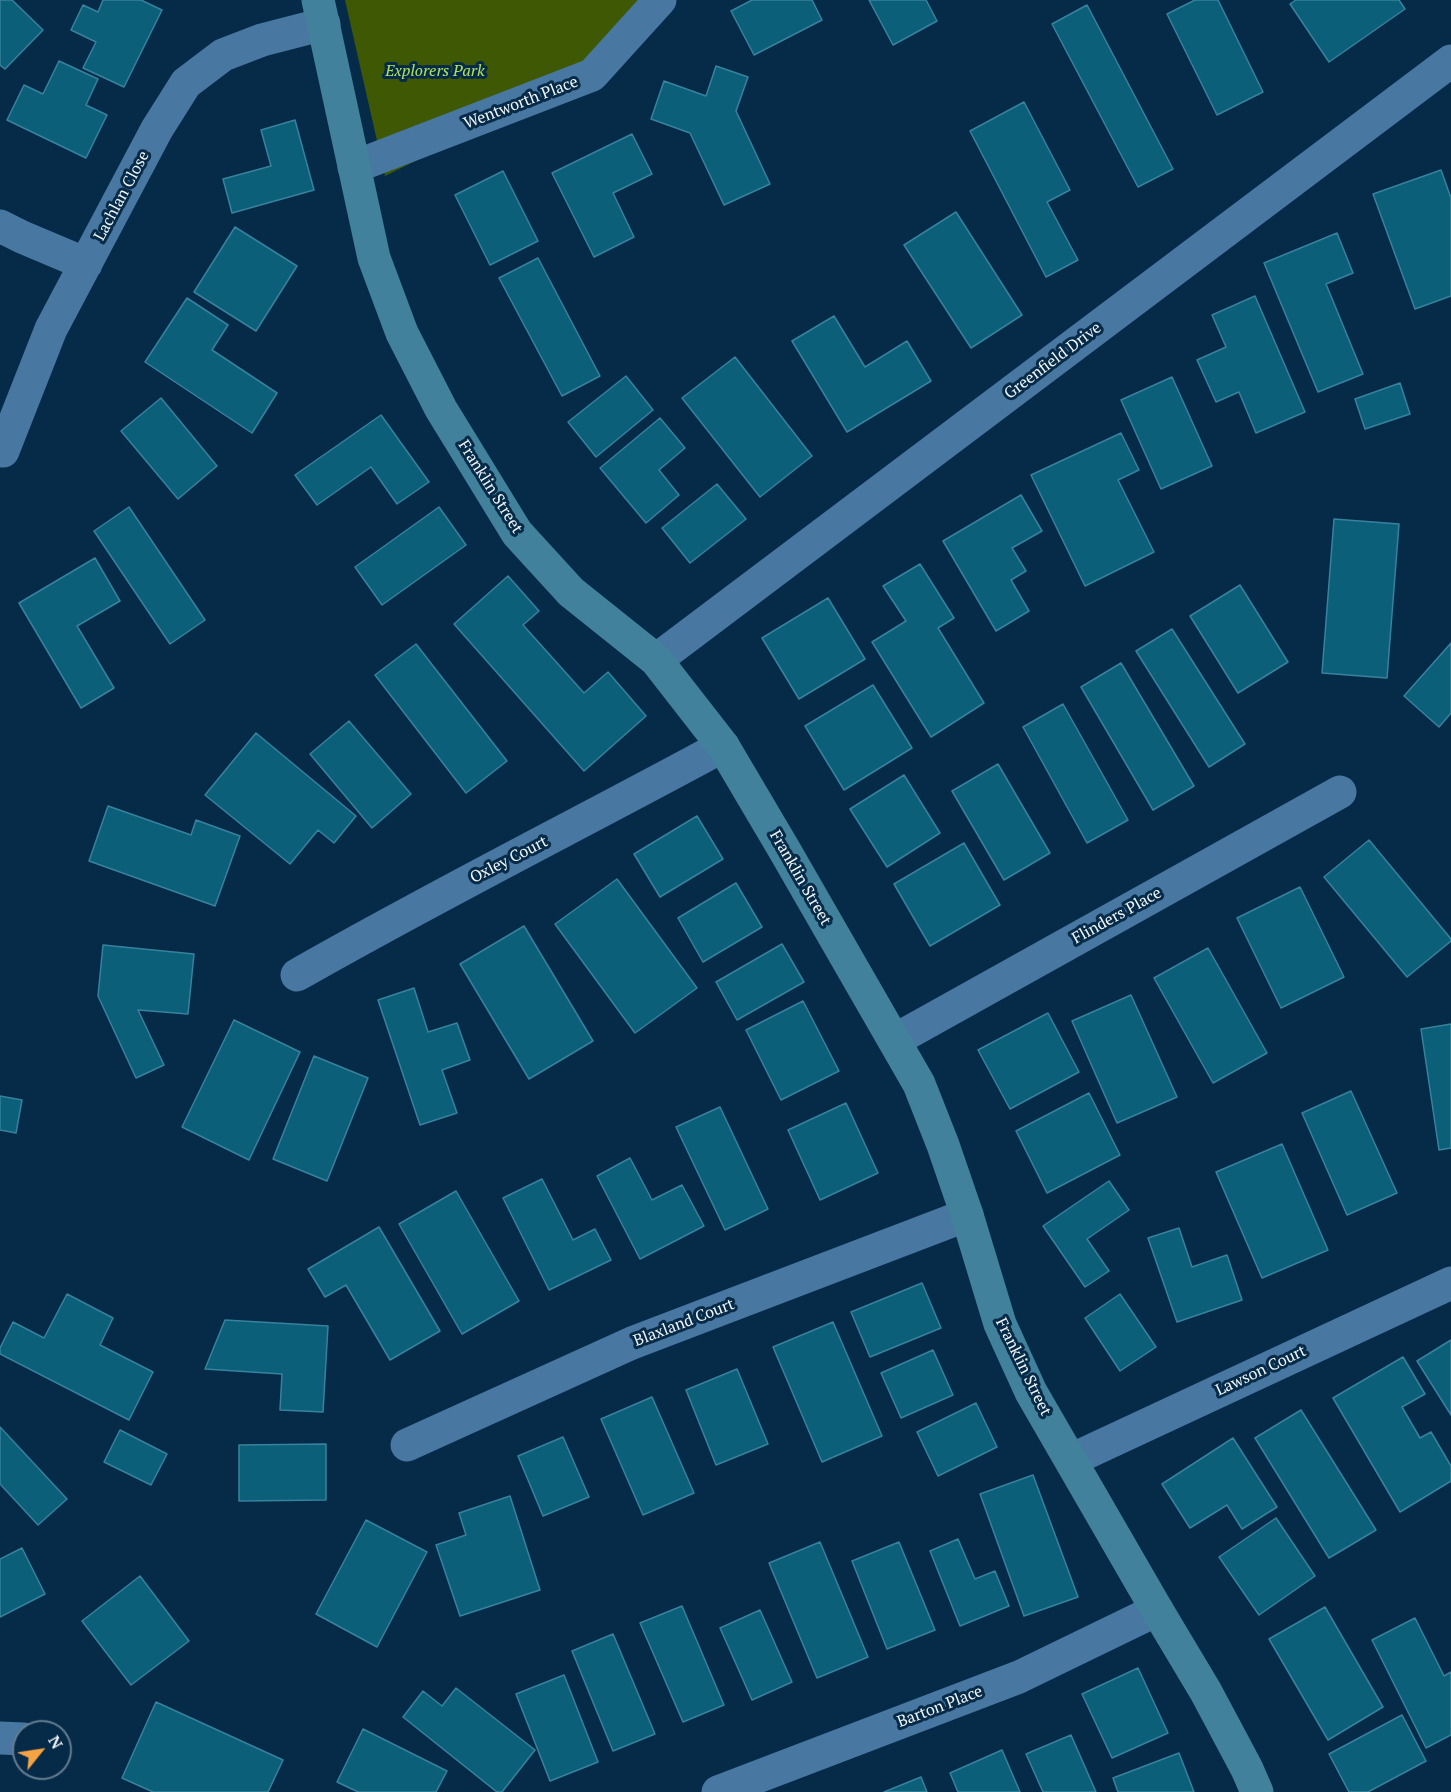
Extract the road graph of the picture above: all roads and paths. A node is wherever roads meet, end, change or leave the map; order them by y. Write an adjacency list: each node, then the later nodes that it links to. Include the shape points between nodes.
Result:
1 (660, 0): 4 (street, Wentworth Place, via 592,75)
2 (321, 12): 4 (street, Franklin Street); 6 (street, Lachlan Close, via 224,56 186,83 157,129)
3 (1451, 61): 8 (street, Greenfield Drive)
4 (354, 167): 8 (street, Franklin Street, via 374,258 402,333 441,409 518,533 570,592)
5 (0, 226): 6 (street)
6 (86, 264): 7 (street, Lachlan Close, via 51,329)
7 (3, 451)
8 (656, 660): 9 (street, Franklin Street)
9 (723, 747): 11 (street, Oxley Court); 12 (street, Franklin Street)
10 (1340, 792): 12 (street, Flinders Place)
11 (297, 975)
12 (895, 1040): 13 (street, Franklin Street, via 919,1084)
13 (967, 1215): 15 (street, Blaxland Court, via 632,1342); 16 (street, Franklin Street, via 1000,1324 1031,1392)
14 (1451, 1283): 16 (street, Lawson Court)
15 (407, 1445)
16 (1071, 1460): 17 (street, Franklin Street)
17 (1157, 1610): 18 (street, Barton Place, via 1019,1677); 19 (street, Franklin Street, via 1206,1692)
18 (718, 1792)
19 (1257, 1792)

